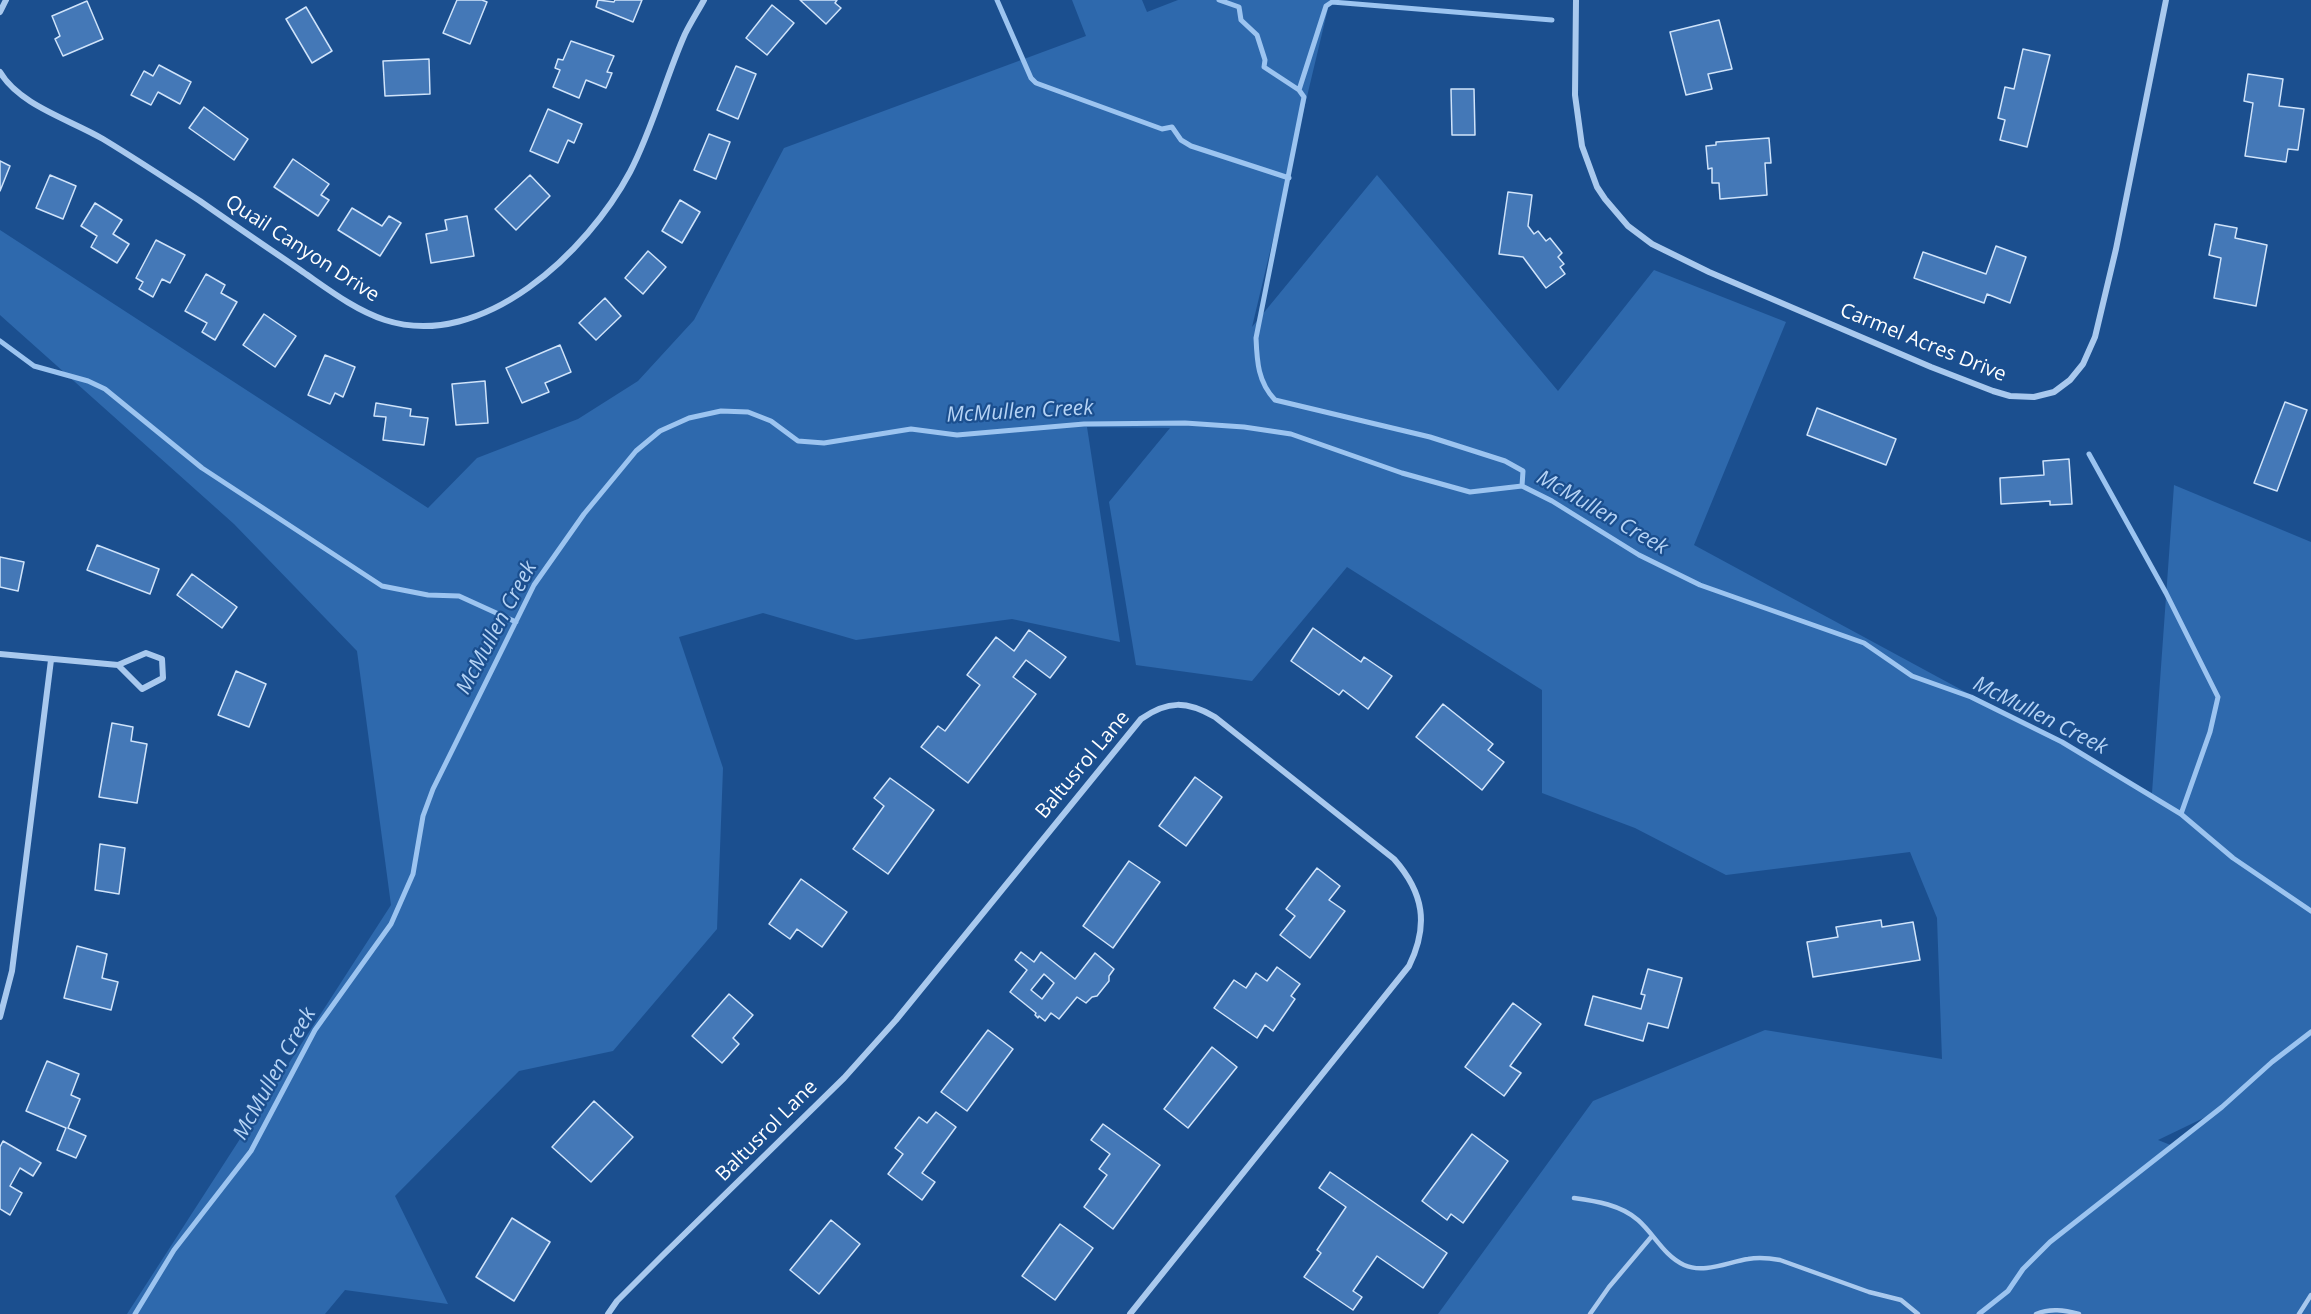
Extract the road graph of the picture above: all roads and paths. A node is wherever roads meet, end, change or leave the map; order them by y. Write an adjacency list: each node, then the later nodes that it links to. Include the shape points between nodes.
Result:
1 (6, 0): 5 (street)
2 (704, 0): 6 (street, Quail Canyon Drive, via 686,33 630,172 592,228 562,260 503,304 475,316 427,326 386,320 354,307 163,176 23,97)
3 (1576, 0): 4 (street, Carmel Acres Drive, via 1575,95 1582,146 1597,187 1628,226 1652,244 1709,272 1931,367 2010,396 2034,397 2054,392 2070,380 2083,364 2095,337)
4 (2166, 0)
5 (0, 12)
6 (0, 72)
7 (0, 654): 8 (street)
8 (51, 660): 9 (street); 10 (street, via 12,971)
9 (118, 665): 9 (street, via 146,653 162,659 163,678 142,689)
10 (0, 1017)
11 (1574, 1198): 12 (lane, via 1620,1208)
12 (1652, 1236): 16 (lane); 17 (lane, via 1677,1260 1695,1269 1765,1257 1780,1260 1901,1299)
13 (2311, 1295): 20 (lane)
14 (608, 1314): 15 (street, Baltusrol Lane, via 881,1037 1141,719 1174,704 1189,705 1215,717 1394,859 1416,891 1421,931 1408,966)
15 (1130, 1314)
16 (1590, 1314)
17 (1918, 1314)
18 (2036, 1314): 19 (lane, via 2055,1310)
19 (2079, 1314)
20 (2299, 1314)

